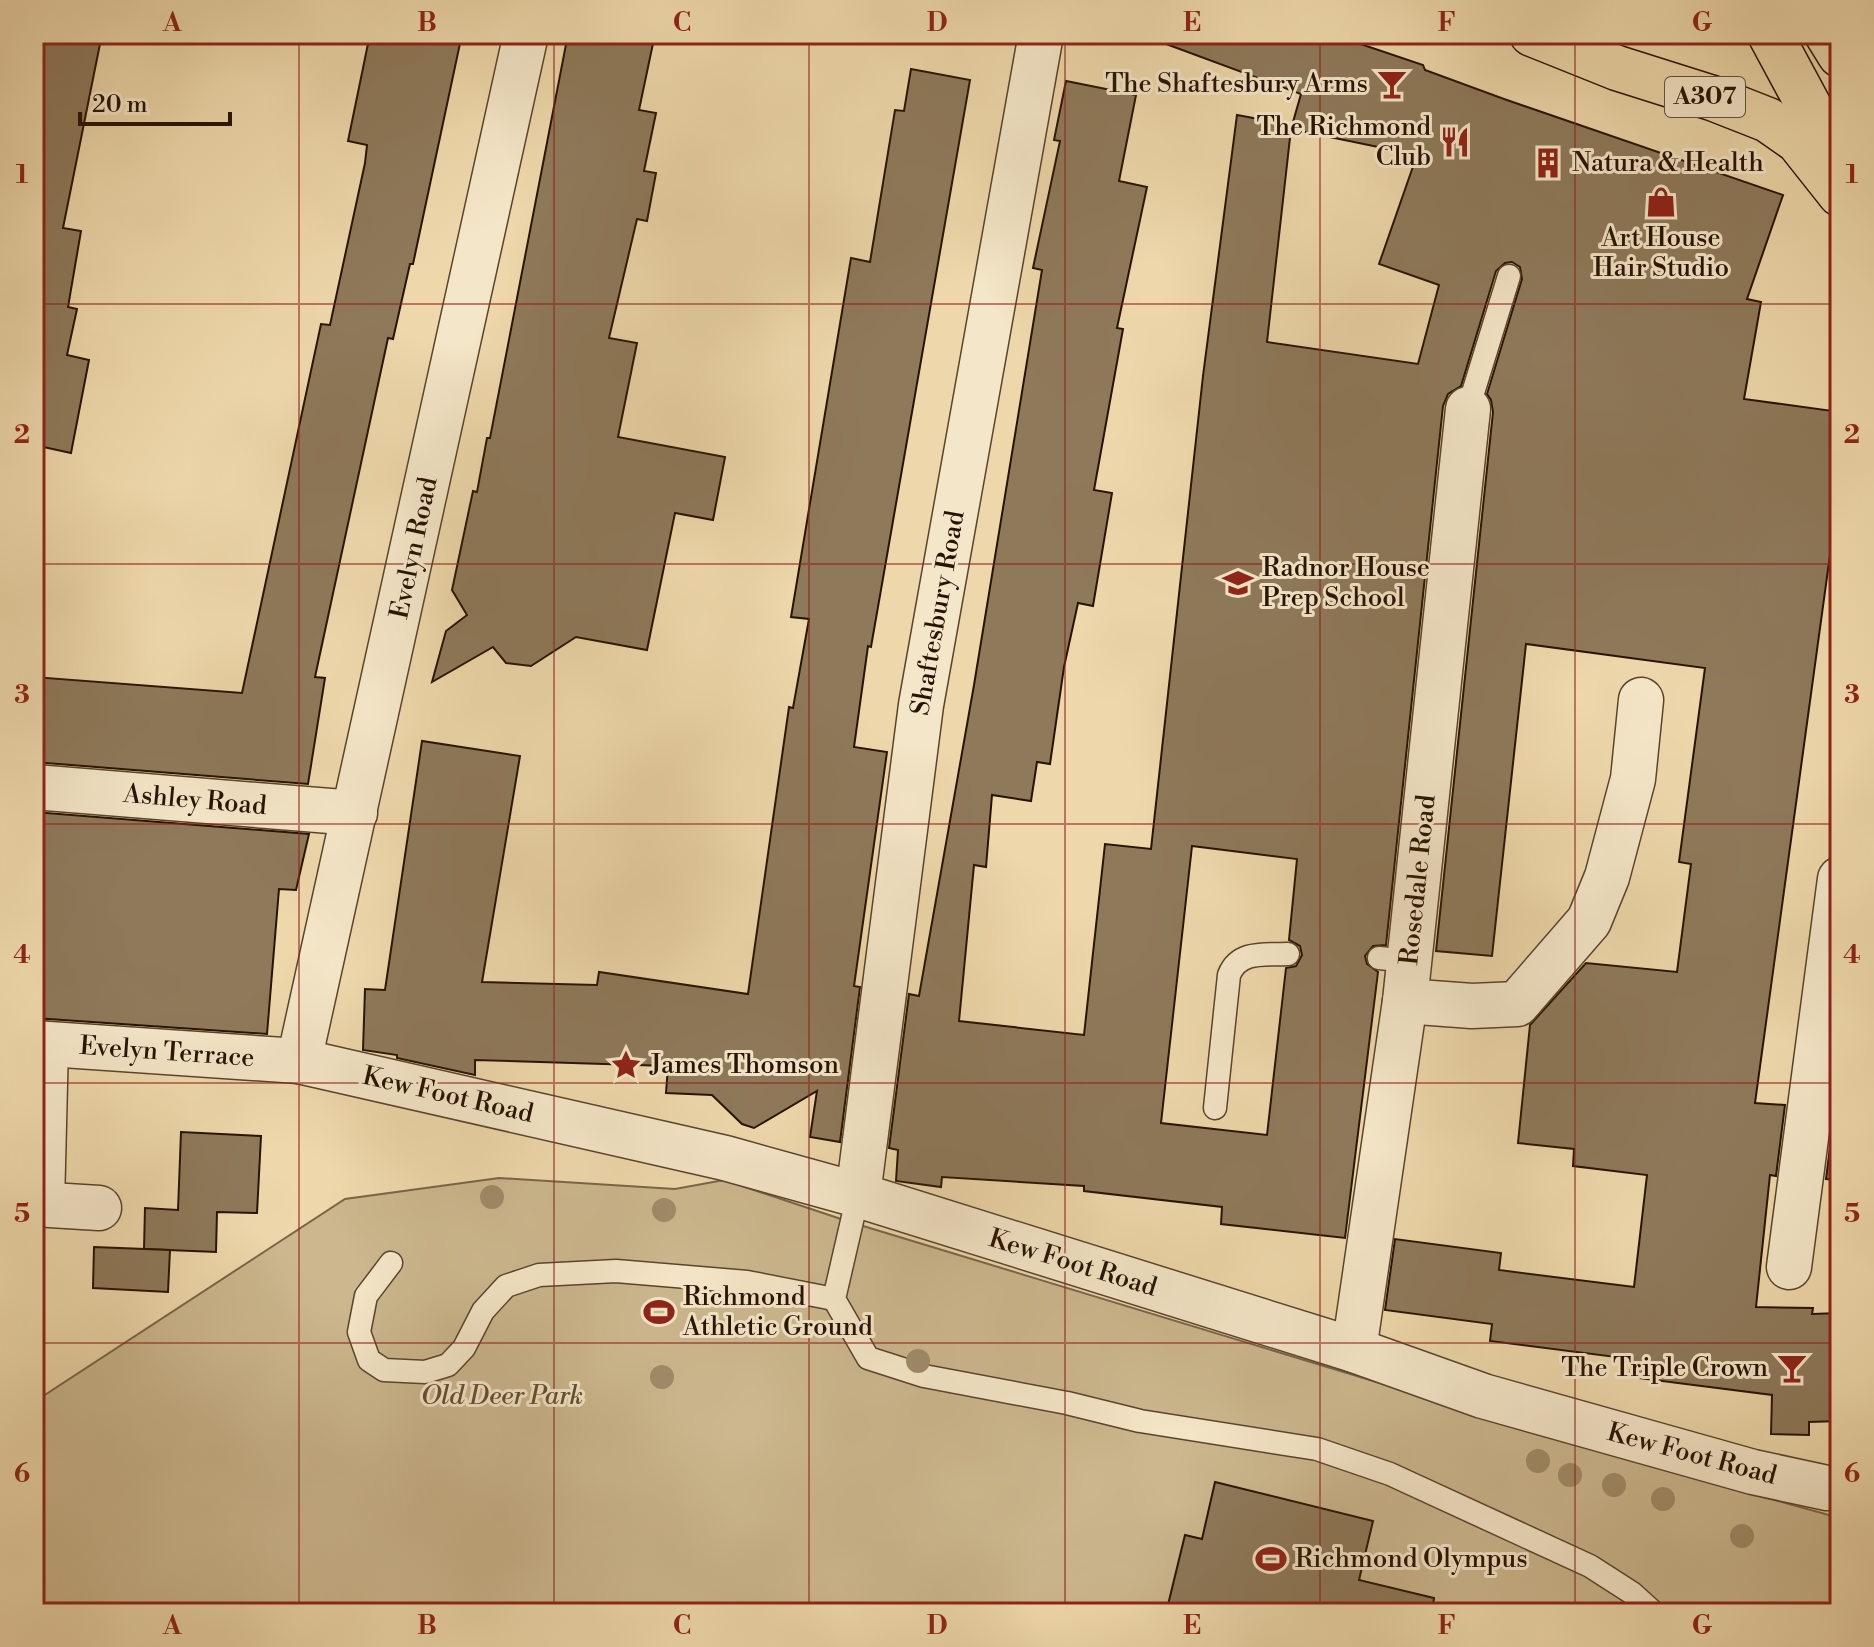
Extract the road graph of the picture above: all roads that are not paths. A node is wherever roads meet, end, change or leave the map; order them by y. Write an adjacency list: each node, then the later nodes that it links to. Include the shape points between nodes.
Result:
1 (526, 34): 13 (street, Evelyn Road)
2 (1041, 34): 21 (street, Shaftesbury Road, via 921,705)
3 (1770, 34): 7 (main road, via 1812,112)
4 (1827, 34): 6 (main road)
5 (1546, 36): 8 (main road, A307, via 1617,68 1768,120 1798,141)
6 (1840, 55)
7 (1840, 149)
8 (1840, 194)
9 (1509, 276): 10 (lane)
10 (1468, 409): 17 (street, Rosedale Road)
11 (1641, 700): 17 (street, via 1633,779 1607,877 1589,921 1517,1004 1472,1006)
12 (34, 787): 13 (street, Ashley Road)
13 (355, 813): 19 (street, Evelyn Road)
14 (1840, 879): 15 (street)
15 (1837, 926): 25 (street)
16 (1288, 954): 20 (lane, via 1248,956 1229,975)
17 (1398, 974): 27 (street, Rosedale Road)
18 (40, 1044): 19 (street, Evelyn Terrace); 22 (street)
19 (299, 1061): 21 (street, Kew Foot Road, via 725,1158)
20 (1215, 1108)
21 (858, 1195): 26 (lane); 27 (street, Kew Foot Road)
22 (38, 1204): 23 (street)
23 (99, 1208)
24 (391, 1263): 26 (lane, via 366,1296 359,1332 369,1360 384,1370 425,1372 448,1365 506,1286 539,1275 616,1271 747,1282)
25 (1789, 1267)
26 (834, 1299): 29 (lane, via 868,1358 924,1376 1140,1421 1317,1449 1390,1474 1590,1566)
27 (1354, 1350): 28 (street, Kew Foot Road, via 1483,1396 1753,1472)
28 (1840, 1488)
29 (1654, 1613)

